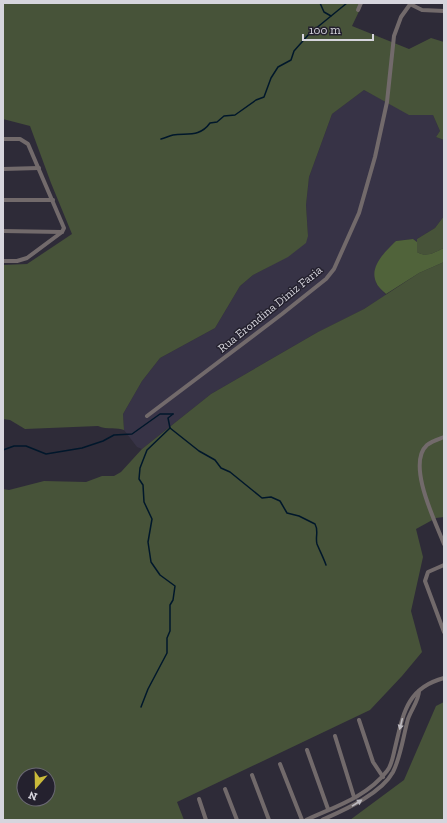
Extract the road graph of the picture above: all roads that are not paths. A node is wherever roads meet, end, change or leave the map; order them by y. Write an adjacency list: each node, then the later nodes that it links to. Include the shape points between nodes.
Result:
1 (361, 3): 3 (street)
2 (410, 3): 4 (street, via 422,10); 13 (street, Rua Erondina Diniz Faria, via 394,36 387,102 375,157 359,213 334,269 326,279 277,319)
3 (358, 10)
4 (444, 11)
5 (3, 139): 6 (street, via 20,139 27,142)
6 (39, 168): 7 (street); 9 (street)
7 (3, 169)
8 (3, 200): 9 (street)
9 (53, 200): 11 (street, via 63,225)
10 (3, 231): 11 (street)
11 (62, 232): 12 (street, via 27,258)
12 (3, 261)
13 (147, 416)
14 (444, 437): 15 (street, via 427,445 419,468 421,482)
15 (444, 544)
16 (444, 564): 17 (street, via 428,572 425,581)
17 (444, 632)
18 (444, 678): 19 (street)
19 (419, 691): 25 (street, one-way to 25, via 415,692 407,706 391,764); 26 (street, via 394,771)
20 (359, 720): 25 (street, via 373,762)
21 (335, 736): 28 (street)
22 (306, 750): 30 (street)
23 (280, 764): 34 (street)
24 (252, 775): 33 (street)
25 (383, 776): 26 (street); 28 (street, via 373,786)
26 (386, 781): 36 (street, one-way to 26, via 359,802)
27 (226, 789): 32 (street)
28 (354, 797): 30 (street)
29 (198, 799): 31 (street)
30 (328, 809): 35 (street)
31 (206, 820)
32 (237, 820)
33 (269, 820)
34 (302, 820)
35 (306, 820)
36 (322, 820)

